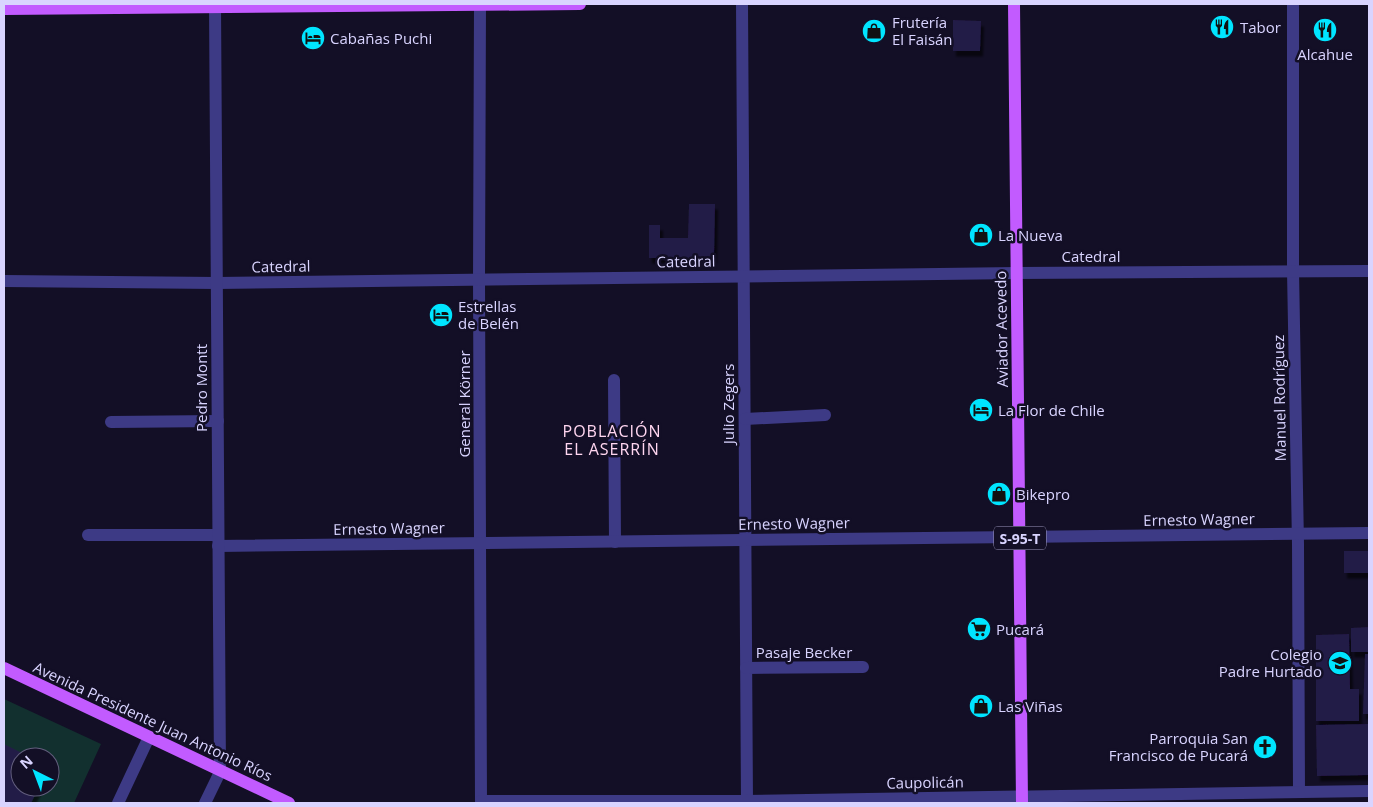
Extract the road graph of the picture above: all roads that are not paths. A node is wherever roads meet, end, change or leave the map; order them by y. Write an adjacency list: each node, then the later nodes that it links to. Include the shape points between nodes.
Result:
1 (480, 4): 2 (main road); 6 (main road); 12 (street, General Körner)
2 (580, 4)
3 (742, 4): 11 (street, Julio Zegers)
4 (1014, 4): 10 (main road, Aviador Acevedo / S-95-T)
5 (1293, 4): 8 (street, Manuel Rodríguez)
6 (215, 6): 7 (main road); 14 (street, Pedro Montt)
7 (4, 10)
8 (1293, 271): 9 (street, Catedral); 10 (street, Catedral); 21 (street, Manuel Rodríguez)
9 (1369, 271)
10 (1017, 273): 11 (street, Catedral); 23 (main road, Aviador Acevedo / S-95-T)
11 (744, 276): 12 (street, Catedral); 17 (street, Julio Zegers)
12 (479, 280): 14 (street, Catedral); 27 (street, General Körner)
13 (4, 281): 14 (street, Catedral)
14 (217, 283): 18 (street, Pedro Montt)
15 (614, 380): 26 (street)
16 (825, 415): 17 (street)
17 (744, 419): 24 (street, Julio Zegers)
18 (218, 421): 19 (street); 25 (street, Pedro Montt)
19 (111, 422)
20 (1369, 533): 21 (street, Ernesto Wagner)
21 (1298, 534): 23 (street, Ernesto Wagner); 34 (street, Manuel Rodríguez)
22 (88, 536): 25 (street, Ernesto Wagner)
23 (1020, 537): 24 (street, Ernesto Wagner); 35 (main road, Aviador Acevedo / S-95-T)
24 (745, 540): 26 (street, Ernesto Wagner); 29 (street, Julio Zegers)
25 (218, 541): 27 (street, Ernesto Wagner); 32 (street, Pedro Montt)
26 (615, 542): 27 (street, Ernesto Wagner)
27 (481, 543): 36 (street, General Körner)
28 (4, 668): 31 (main road, Avenida Presidente Juan Antonio Ríos)
29 (746, 668): 30 (street, Pasaje Becker); 37 (street, Julio Zegers)
30 (863, 668)
31 (149, 737): 32 (main road, Avenida Presidente Juan Antonio Ríos); 38 (street)
32 (220, 772): 39 (street); 40 (main road, Avenida Presidente Juan Antonio Ríos)
33 (1369, 791): 34 (street, Caupolicán)
34 (1299, 792): 35 (street, Caupolicán)
35 (1022, 800): 37 (street, Caupolicán)
36 (481, 802): 37 (street, Caupolicán)
37 (747, 802)
38 (118, 803)
39 (205, 803)
40 (289, 803)

